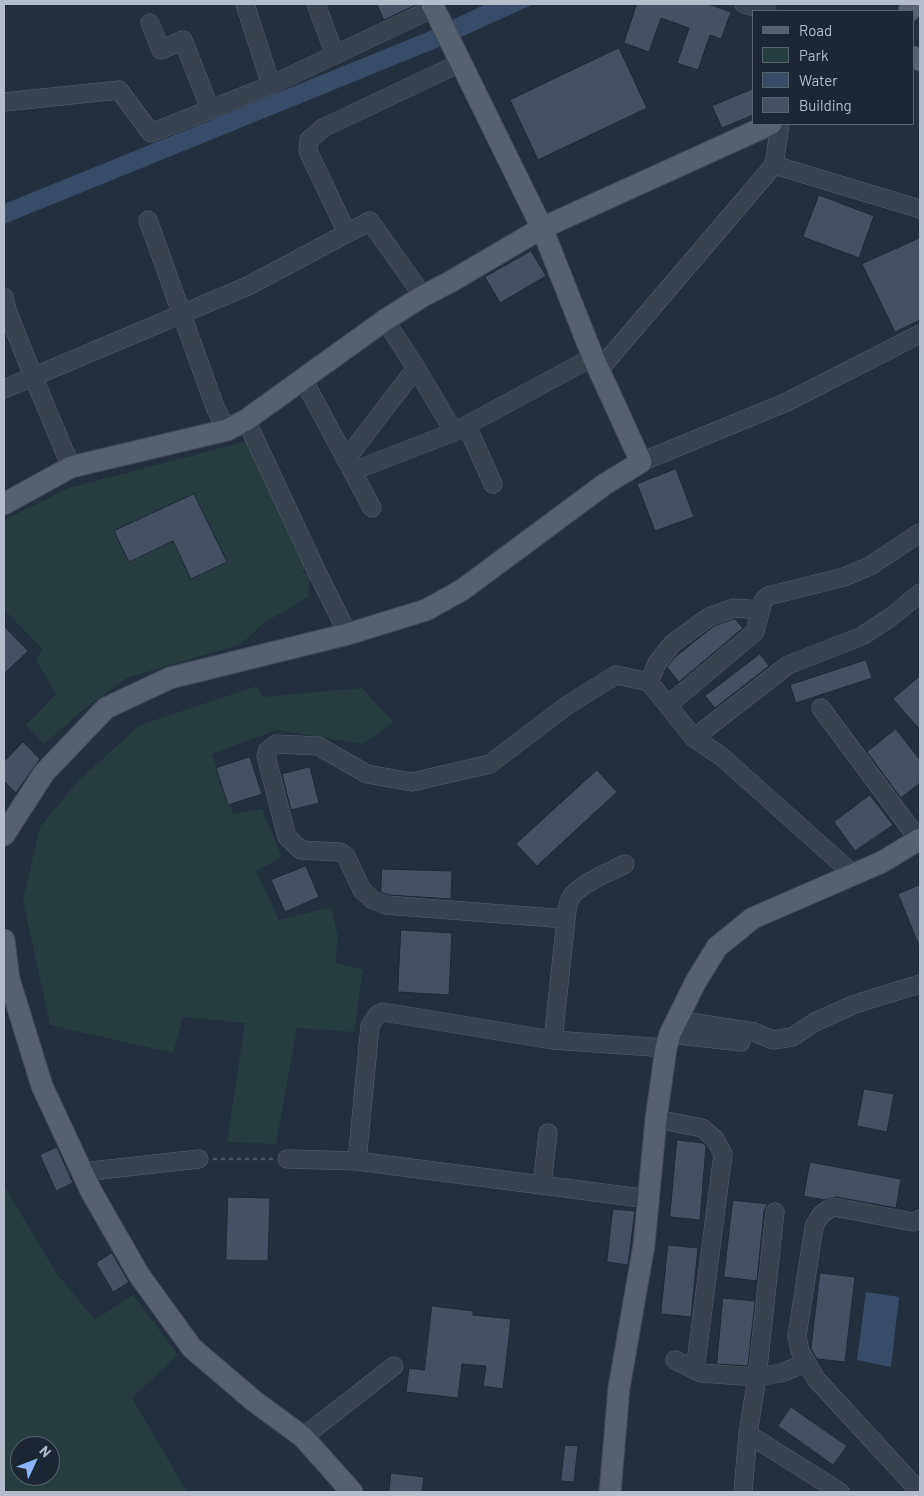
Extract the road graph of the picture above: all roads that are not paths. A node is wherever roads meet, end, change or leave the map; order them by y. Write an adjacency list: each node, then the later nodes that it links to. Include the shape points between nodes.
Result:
1 (245, 4): 9 (street)
2 (316, 4): 7 (street)
3 (744, 4): 5 (street)
4 (434, 10): 7 (street); 8 (main road)
5 (764, 10)
6 (150, 23): 11 (street, via 161,50 183,40)
7 (335, 56): 9 (street)
8 (458, 58): 17 (main road); 18 (street, via 323,128 309,140 308,151)
9 (271, 85): 11 (street)
10 (4, 102): 11 (street, via 119,90 151,133)
11 (210, 109)
12 (769, 125): 17 (main road)
13 (780, 125): 14 (street)
14 (774, 165): 15 (street); 24 (street)
15 (920, 208)
16 (148, 220): 21 (street)
17 (542, 228): 19 (main road); 24 (main road)
18 (347, 233): 19 (street, via 370,221); 21 (street, via 248,286)
19 (423, 296): 22 (main road)
20 (5, 306): 26 (street)
21 (182, 314): 26 (street); 31 (street, via 215,407)
22 (385, 320): 25 (street); 27 (main road)
23 (920, 334): 32 (street, via 787,402)
24 (596, 364): 30 (street); 32 (main road)
25 (416, 368): 30 (street); 33 (street)
26 (33, 376): 28 (street); 34 (street)
27 (303, 379): 29 (main road); 33 (street)
28 (4, 389)
29 (246, 420): 31 (main road); 41 (street)
30 (461, 429): 33 (street); 35 (street)
31 (227, 430): 34 (main road)
32 (641, 462): 41 (main road, via 605,484 462,590 426,610)
33 (350, 465): 37 (street)
34 (71, 467): 36 (main road)
35 (493, 484)
36 (4, 504)
37 (372, 508)
38 (920, 533): 40 (street, via 870,566 844,577 768,596)
39 (920, 593): 45 (street, via 862,636 788,665)
40 (761, 610): 42 (street, via 734,608 709,617 673,643 657,663); 43 (street, via 755,632)
41 (348, 634): 46 (main road, via 170,678 106,708 44,773)
42 (649, 682): 43 (street); 50 (street, via 616,675 566,706 490,764 412,782 368,774 318,746 276,744 268,750 266,756 287,837 301,850 340,852 346,856 362,890 373,900 386,905)
43 (668, 705): 45 (street)
44 (821, 708): 47 (street)
45 (694, 738): 49 (street, via 721,756)
46 (4, 835)
47 (919, 839): 49 (main road)
48 (625, 864): 50 (street, via 579,888 568,902)
49 (854, 875): 53 (main road, via 753,918 717,947)
50 (566, 919): 54 (street)
51 (4, 940): 61 (main road, via 9,979 42,1086)
52 (920, 984): 53 (street, via 855,1004 814,1022 792,1037 773,1040 754,1032)
53 (671, 1034): 54 (street); 55 (street); 56 (main road)
54 (553, 1040): 60 (street, via 383,1012 370,1026)
55 (770, 1045)
56 (656, 1119): 63 (main road); 69 (street, via 702,1128 715,1139 723,1154)
57 (548, 1133): 62 (street)
58 (199, 1159): 61 (street)
59 (287, 1159): 60 (street)
60 (357, 1161): 62 (street)
61 (82, 1172): 72 (main road, via 140,1275 192,1348 254,1401)
62 (542, 1185): 63 (street)
63 (649, 1199): 74 (main road, via 619,1388)
64 (775, 1212): 70 (street)
65 (920, 1219): 67 (street, via 913,1222 834,1207 819,1217 814,1226 796,1336)
66 (675, 1360): 69 (street)
67 (806, 1363): 70 (street, via 781,1373); 77 (street, via 816,1379)
68 (394, 1366): 72 (street)
69 (695, 1370): 70 (street)
70 (757, 1377): 71 (street)
71 (748, 1434): 75 (street); 76 (street)
72 (303, 1436): 73 (main road)
73 (352, 1492)
74 (610, 1492)
75 (743, 1492)
76 (840, 1492)
77 (920, 1492)

